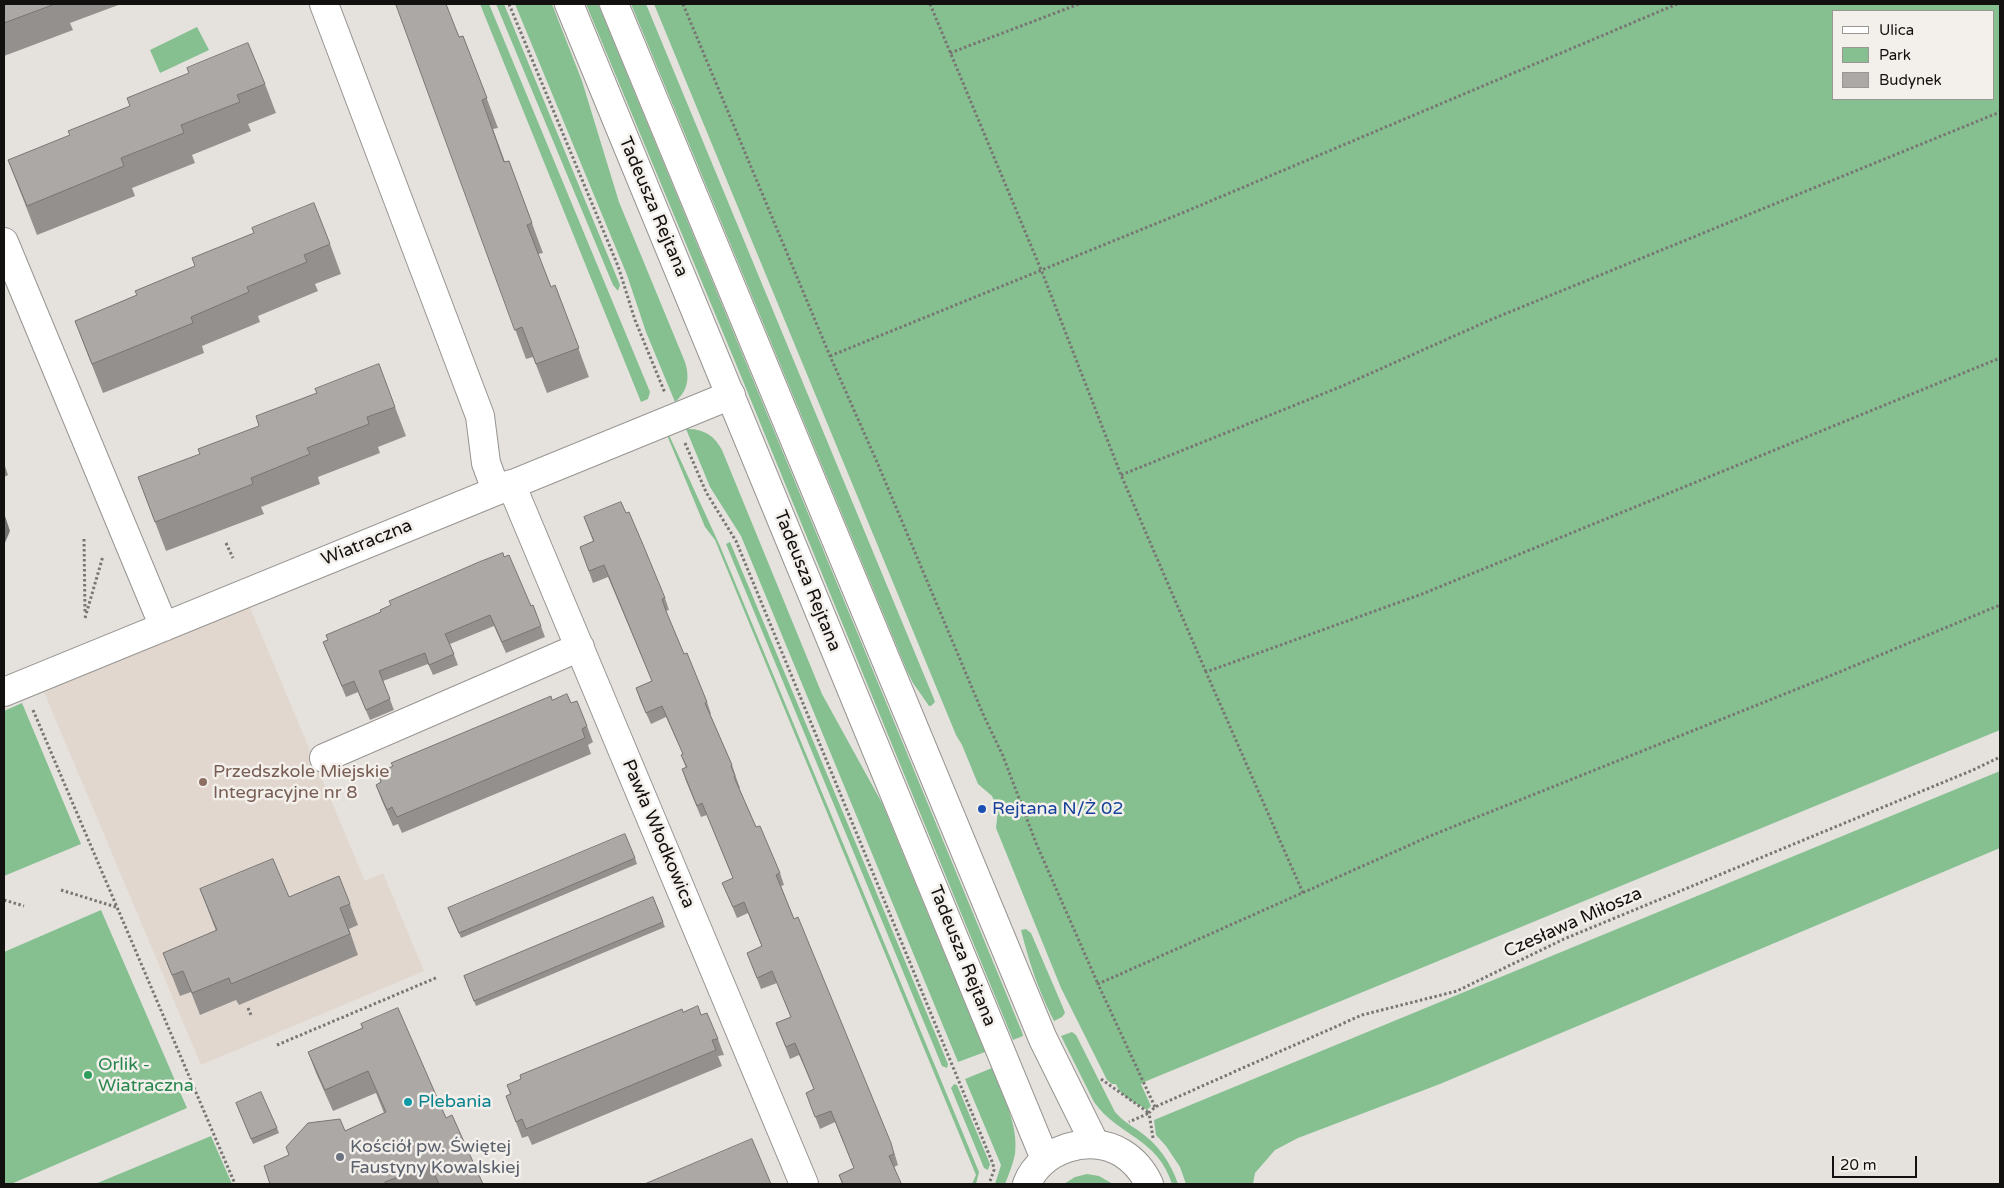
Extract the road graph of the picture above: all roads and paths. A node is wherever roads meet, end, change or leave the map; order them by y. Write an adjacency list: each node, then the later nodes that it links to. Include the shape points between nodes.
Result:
1 (324, 4): 19 (main road, Pawła Włodkowica, via 480,416 486,463)
2 (509, 4): 16 (path, via 618,266 635,320)
3 (568, 4): 15 (main road, Tadeusza Rejtana)
4 (614, 4): 47 (main road, via 1043,1040)
5 (682, 4): 13 (path)
6 (930, 4): 9 (path)
7 (1079, 4): 9 (path)
8 (1677, 4): 12 (path)
9 (950, 54): 12 (path)
10 (2000, 112): 18 (path, via 1490,320 1340,387)
11 (4, 242): 25 (main road)
12 (1042, 272): 13 (path); 18 (path)
13 (830, 356): 38 (path)
14 (2000, 358): 27 (path, via 1422,594)
15 (731, 395): 19 (main road, Wiatraczna); 48 (main road, Tadeusza Rejtana)
16 (667, 396)
17 (684, 439): 51 (path, via 706,492 736,541 986,1146 994,1170)
18 (1122, 475): 27 (path)
19 (504, 487): 25 (main road, Wiatraczna); 26 (main road, Pawła Włodkowica)
20 (84, 539): 22 (path, via 85,618)
21 (226, 543): 23 (path)
22 (106, 547)
23 (233, 558)
24 (2000, 605): 33 (path, via 1430,836)
25 (164, 627): 28 (main road, Wiatraczna)
26 (580, 647): 31 (main road); 50 (main road, Pawła Włodkowica)
27 (1206, 672): 33 (path)
28 (4, 692)
29 (30, 703): 36 (path)
30 (2000, 757): 43 (path, Czesława Miłosza, via 1564,939 1456,991 1362,1015)
31 (324, 758)
32 (61, 890): 36 (path)
33 (1303, 894): 38 (path)
34 (4, 900): 35 (path)
35 (24, 906)
36 (117, 907): 49 (path)
37 (438, 977): 41 (path)
38 (1098, 984): 43 (path)
39 (248, 1008): 40 (path)
40 (251, 1015)
41 (277, 1044)
42 (1101, 1079): 44 (path)
43 (1155, 1107): 44 (path)
44 (1149, 1113): 45 (path); 46 (path)
45 (1129, 1122)
46 (1153, 1138)
47 (1095, 1144): 48 (main road, via 1069,1146); 53 (main road, via 1121,1152 1141,1168)
48 (1045, 1159): 52 (main road)
49 (235, 1184)
50 (804, 1184)
51 (989, 1184)
52 (1027, 1184)
53 (1149, 1184)

